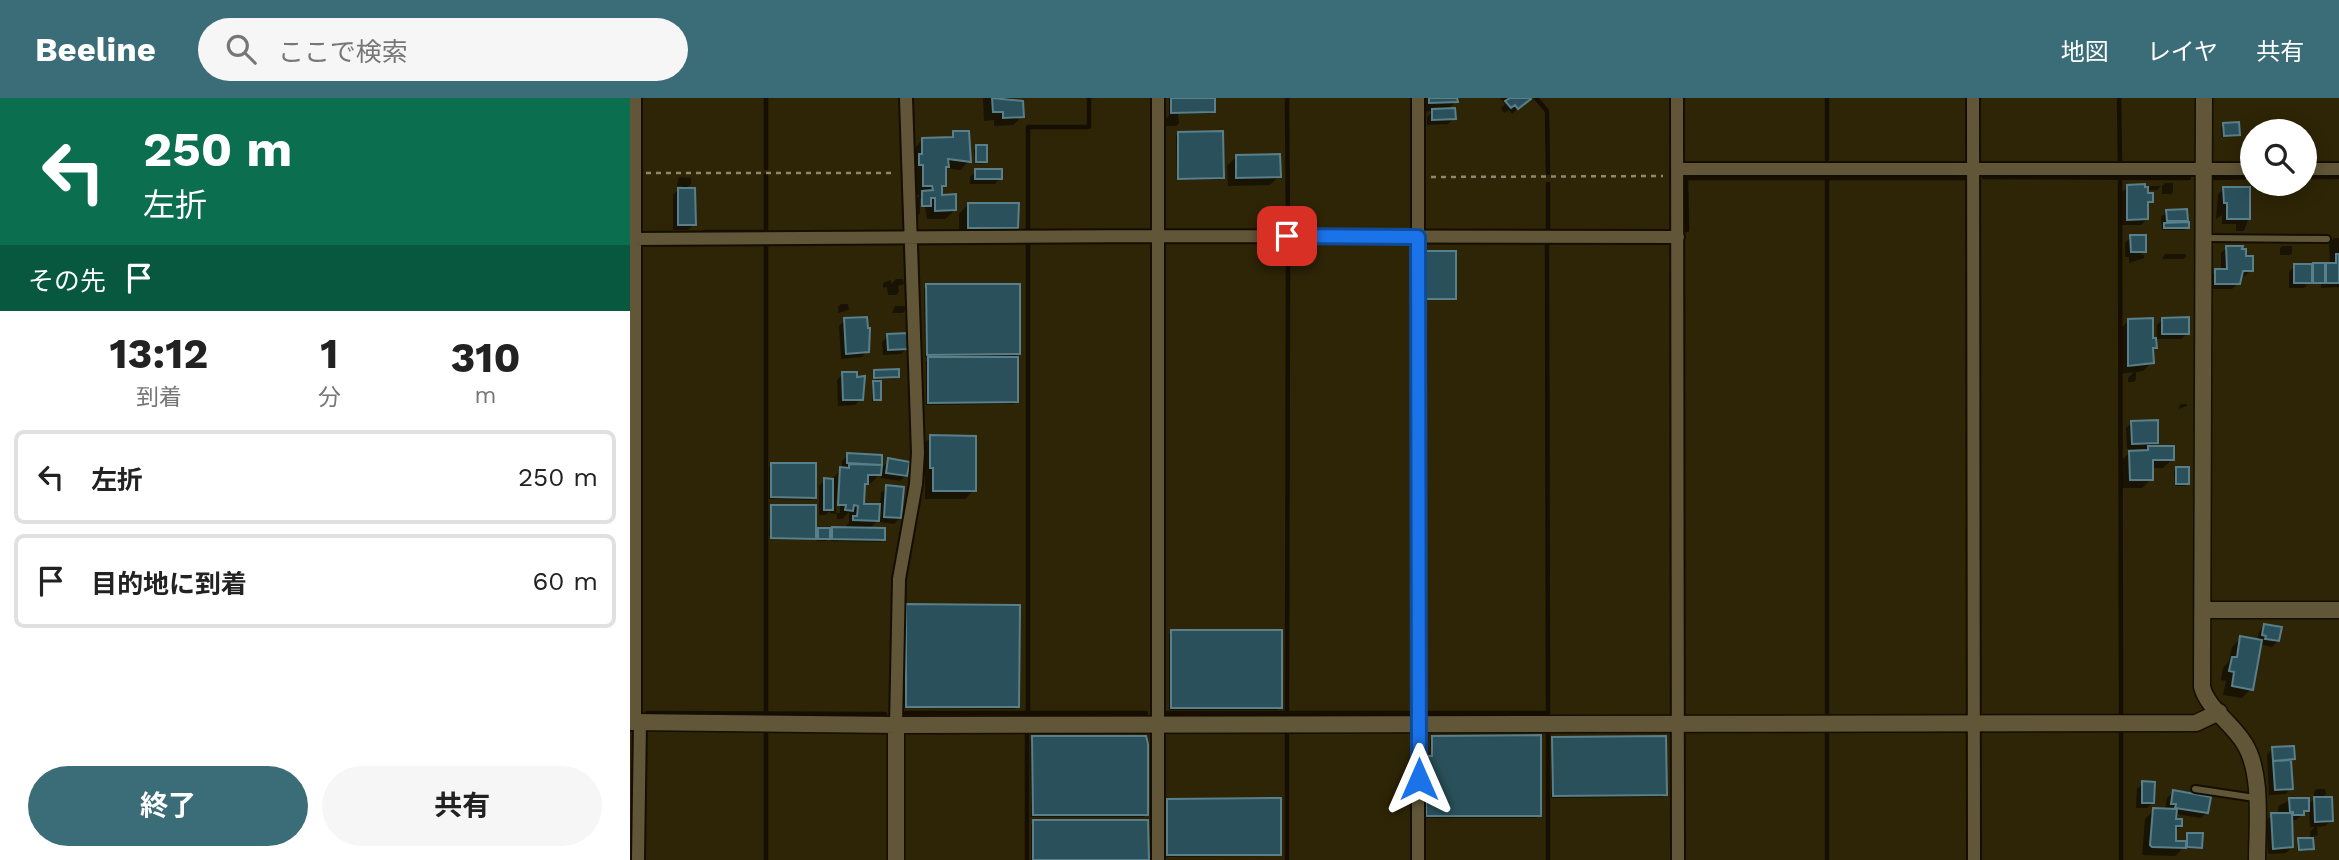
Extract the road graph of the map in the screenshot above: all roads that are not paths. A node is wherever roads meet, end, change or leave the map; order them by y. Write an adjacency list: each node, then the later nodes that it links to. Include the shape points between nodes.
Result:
1 (635, 98): 19 (street)
2 (906, 98): 17 (street)
3 (1158, 98): 14 (street)
4 (1418, 98): 15 (street)
5 (1677, 98): 13 (street)
6 (1973, 98): 11 (street)
7 (2204, 98): 12 (street)
8 (2240, 169): 12 (street)
9 (2317, 169): 10 (street)
10 (2339, 169)
11 (1973, 170): 12 (street); 13 (street); 25 (street)
12 (2204, 170): 18 (street)
13 (1678, 173): 16 (street)
14 (1157, 236): 15 (street); 17 (street); 29 (street)
15 (1418, 237): 16 (street); 26 (street)
16 (1678, 237): 27 (street)
17 (912, 238): 19 (street); 28 (street, via 918,453 899,579)
18 (2204, 238): 20 (lane); 21 (street)
19 (633, 239): 24 (street)
20 (2327, 239)
21 (2203, 610): 22 (street); 23 (street, via 2202,687)
22 (2339, 610)
23 (2219, 712): 25 (street, via 2196,723); 31 (street, via 2246,746)
24 (635, 722): 28 (street); 32 (street)
25 (1974, 723): 27 (street); 37 (street)
26 (1419, 724): 27 (street); 29 (street); 35 (street)
27 (1678, 724): 36 (street)
28 (896, 725): 29 (street); 33 (street)
29 (1158, 725): 34 (street)
30 (2195, 789): 31 (lane)
31 (2256, 798): 38 (street)
32 (638, 860)
33 (896, 860)
34 (1158, 860)
35 (1418, 860)
36 (1678, 860)
37 (1974, 860)
38 (2258, 860): 39 (lane)
39 (2266, 860)

